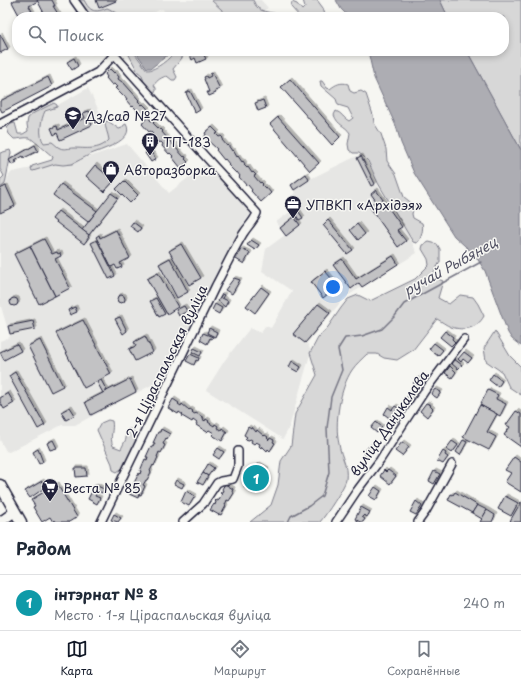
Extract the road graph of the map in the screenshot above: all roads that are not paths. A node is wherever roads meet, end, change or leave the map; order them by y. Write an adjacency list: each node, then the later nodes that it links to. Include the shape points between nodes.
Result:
1 (74, 0): 2 (street)
2 (82, 12)
3 (110, 56): 5 (street, via 98,72)
4 (115, 56): 14 (street, 2-я Ціраспальская вуліца, via 257,213 232,252)
5 (0, 124)
6 (464, 340): 16 (street, вуліца Данукалава, via 424,392)
7 (238, 451): 15 (street, via 238,466 233,479 217,483 203,504)
8 (452, 464): 17 (street)
9 (0, 485): 11 (main road)
10 (0, 499): 11 (main road)
11 (13, 516): 12 (main road); 13 (main road)
12 (0, 522)
13 (21, 522)
14 (101, 522)
15 (183, 522)
16 (336, 522)
17 (418, 522)

